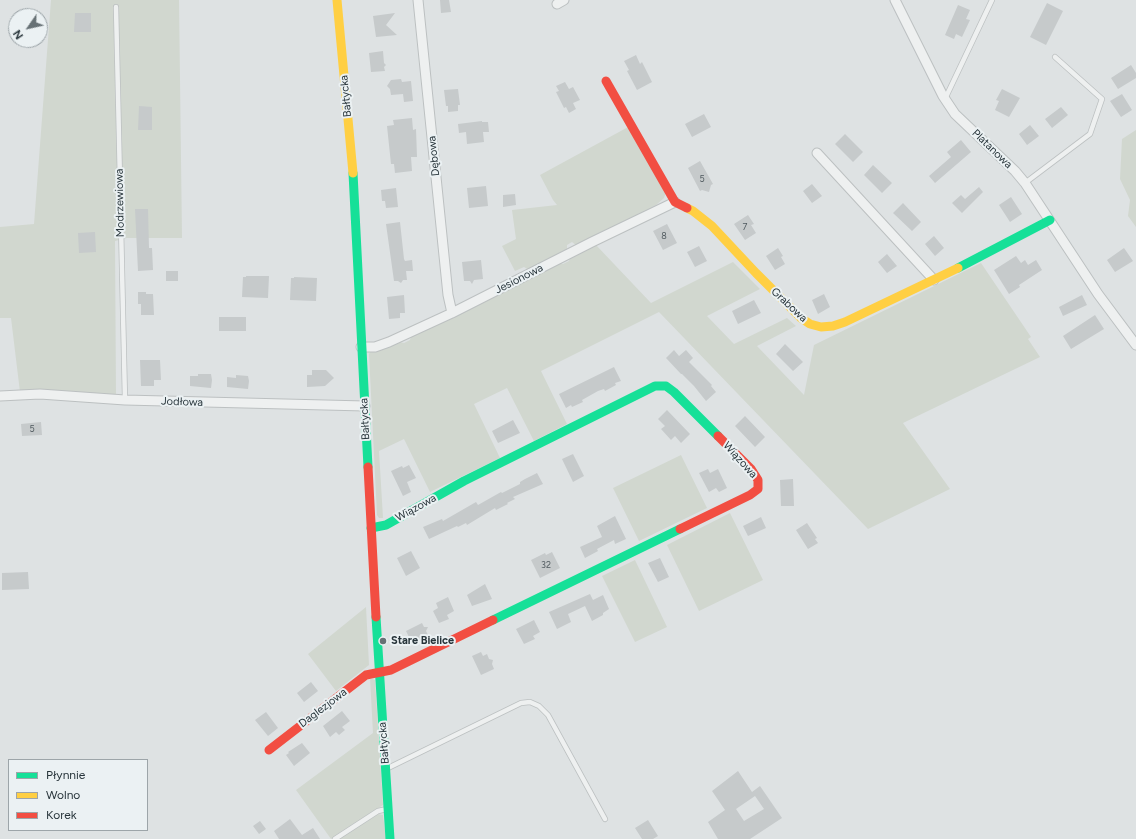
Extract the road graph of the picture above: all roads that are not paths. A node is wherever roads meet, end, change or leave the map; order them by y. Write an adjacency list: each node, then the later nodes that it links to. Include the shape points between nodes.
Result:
1 (337, 0): 16 (street, Bałtycka, via 354,179)
2 (418, 0): 14 (street, Dębowa)
3 (895, 0): 8 (street, Platanowa)
4 (992, 0): 8 (lane)
5 (116, 7): 18 (lane, Modrzewiowa)
6 (1055, 57): 10 (lane, via 1102,99 1090,134)
7 (606, 81): 11 (street)
8 (945, 99): 10 (street, Platanowa, via 955,114)
9 (817, 153): 13 (street)
10 (1025, 183): 12 (street, Platanowa)
11 (675, 202): 13 (street, Grabowa, via 693,211 712,226 801,318 810,324 821,327 845,322); 14 (street, Jesionowa)
12 (1050, 220): 13 (street, Grabowa); 15 (street, Platanowa, via 1098,294)
13 (934, 280)
14 (452, 313): 16 (street, Jesionowa, via 389,342)
15 (1136, 345)
16 (361, 348): 19 (street, Bałtycka)
17 (0, 396): 18 (street, Jodłowa, via 40,394)
18 (124, 400): 19 (street, Jodłowa)
19 (364, 406): 20 (street, Bałtycka)
20 (371, 528): 21 (street, Bałtycka); 21 (street, Wiązowa, via 386,525 464,481 655,386 666,386 674,392 751,469 758,480 758,489 750,495 391,670)
21 (380, 673): 22 (street, Daglezjowa, via 366,675); 23 (street, Bałtycka)
22 (269, 750)
23 (386, 769): 24 (street, Bałtycka); 25 (lane, via 521,703 530,702 539,706 548,716)
24 (389, 808): 26 (lane, via 378,811); 27 (street, Bałtycka)
25 (605, 819)
26 (335, 839)
27 (390, 839)

